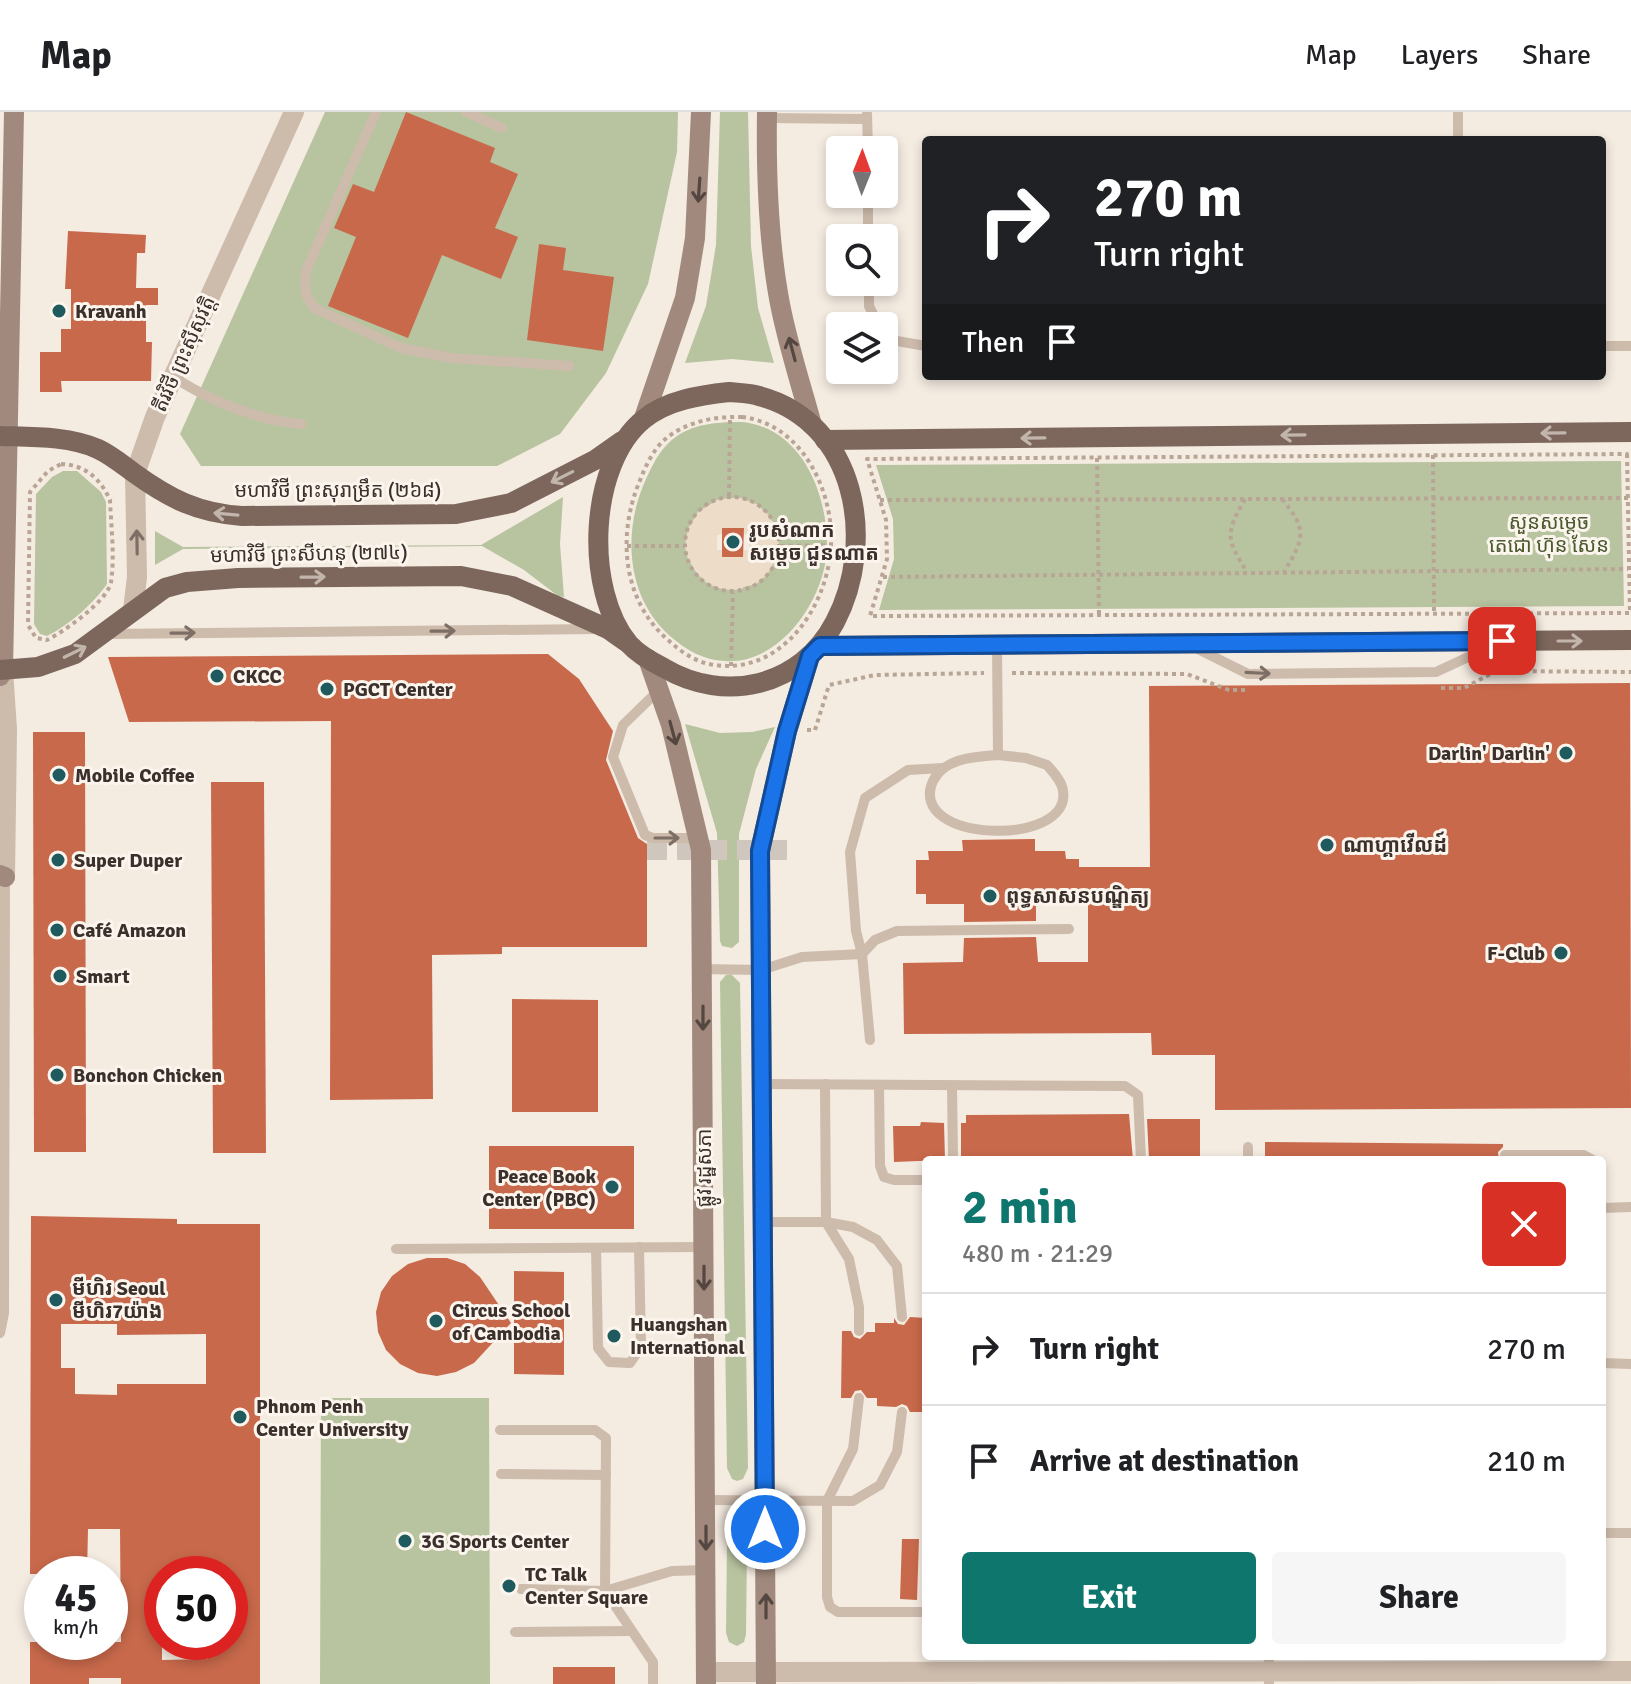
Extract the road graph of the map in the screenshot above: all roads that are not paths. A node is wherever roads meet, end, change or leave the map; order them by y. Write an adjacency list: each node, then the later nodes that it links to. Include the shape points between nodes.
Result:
1 (14, 112): 22 (main road)
2 (294, 112): 17 (street, តីរវិថី ព្រះស៊ីសុវត្តិ)
3 (376, 112): 16 (lane, via 306,271 307,300 401,348 452,358)
4 (466, 112): 9 (lane)
5 (701, 112): 18 (main road, one-way to 18, via 695,238 685,298)
6 (1458, 112): 11 (lane)
7 (767, 115): 8 (lane); 20 (main road, one-way to 7, via 780,305 771,246)
8 (867, 115): 10 (lane)
9 (502, 128)
10 (868, 136)
11 (1458, 136)
12 (898, 341): 13 (lane)
13 (922, 345)
14 (1606, 346): 15 (lane)
15 (1631, 346)
16 (569, 366)
17 (173, 377): 19 (lane, via 246,414); 24 (street, តីរវិថី ព្រះស៊ីសុវត្តិ)
18 (644, 418): 20 (main road, via 702,395 729,392 785,407); 23 (main road)
19 (301, 424)
20 (818, 432): 21 (main road, one-way to 20); 33 (main road, via 852,491 857,540 846,595)
21 (1631, 432)
22 (4, 436): 24 (main road, មហាវិថី ព្រះសុរាម្រឹត (២៦៨), via 81,444); 35 (main road)
23 (628, 436): 24 (main road, មហាវិថី ព្រះសុរាម្រឹត (២៦៨), one-way to 24, via 595,460 511,503 456,514 213,514 186,505); 30 (main road, via 605,487 599,544 610,609)
24 (135, 474): 25 (street, តីរវិថី ព្រះស៊ីសុវត្តិ, one-way to 24)
25 (133, 610): 26 (main road, មហាវិថី ព្រះសីហនុ (២៧៤), one-way to 26, via 165,588 208,580 461,576 512,586); 27 (main road, មហាវិថី ព្រះសីហនុ (២៧៤))
26 (608, 629): 27 (lane, one-way to 26); 30 (main road, មហាវិថី ព្រះសីហនុ (២៧៤))
27 (105, 634): 35 (main road, មហាវិថី ព្រះសីហនុ (២៧៤), one-way to 27, via 75,654)
28 (1631, 640): 29 (main road, one-way to 28)
29 (1502, 641): 31 (main road); 31 (lane, one-way to 29, via 1248,674 1264,674 1436,672)
30 (629, 643): 34 (main road)
31 (1187, 643): 32 (main road)
32 (997, 644): 33 (main road); 37 (lane)
33 (815, 651): 34 (main road, via 761,684 731,688 673,674); 44 (main road, via 787,731 760,851)
34 (648, 659): 36 (main road, ផ្លូវ រដ្ឋសភា)
35 (1, 672): 40 (street, via 7,729)
36 (659, 690): 39 (main road, ផ្លូវ រដ្ឋសភា, one-way to 39); 39 (lane, one-way to 39, via 623,725 613,757 645,835)
37 (998, 755): 38 (lane, via 966,758); 38 (lane, via 1047,765 1063,791 1051,818 1000,832 941,818 931,791)
38 (943, 768): 42 (lane, via 908,770 865,798 850,852)
39 (698, 838): 43 (main road, ផ្លូវ រដ្ឋសភា)
40 (3, 876): 67 (lane)
41 (1069, 929): 42 (lane, via 897,931 875,940)
42 (862, 954): 44 (lane, via 802,957); 45 (lane)
43 (702, 969): 44 (lane); 62 (main road, ផ្លូវ រដ្ឋសភា, one-way to 62)
44 (761, 970): 46 (main road)
45 (870, 1040)
46 (762, 1084): 47 (lane); 59 (main road)
47 (825, 1084): 48 (lane); 60 (lane)
48 (879, 1085): 49 (lane); 56 (lane, via 884,1177)
49 (952, 1085): 52 (lane); 53 (lane, via 1125,1086 1138,1095)
50 (1248, 1147): 54 (lane)
51 (1505, 1155): 55 (lane)
52 (953, 1156)
53 (1141, 1156)
54 (1248, 1156)
55 (1517, 1156)
56 (922, 1180)
57 (1631, 1207): 58 (lane)
58 (1606, 1208)
59 (763, 1222): 60 (lane); 76 (main road)
60 (826, 1222): 65 (lane, via 853,1227 877,1240 897,1266); 66 (lane, via 849,1259)
61 (639, 1247): 62 (lane); 63 (lane); 63 (lane, via 641,1347 630,1363 620,1364 609,1362 598,1348)
62 (704, 1247): 75 (main road, ផ្លូវ រដ្ឋសភា, one-way to 75)
63 (596, 1248): 64 (lane)
64 (396, 1249)
65 (902, 1317)
66 (859, 1331)
67 (0, 1333)
68 (1606, 1363): 69 (lane)
69 (1631, 1364)
70 (859, 1398): 77 (lane, via 853,1449)
71 (902, 1412): 77 (lane, via 897,1452 880,1485 853,1501)
72 (500, 1430): 74 (lane, via 595,1430 606,1438)
73 (501, 1474): 74 (lane)
74 (606, 1475): 82 (lane)
75 (706, 1500): 76 (lane); 80 (main road, ផ្លូវ រដ្ឋសភា, one-way to 80)
76 (765, 1501): 77 (lane); 92 (main road, one-way to 76)
77 (827, 1501): 83 (lane, via 830,1607 838,1612)
78 (1606, 1533): 79 (lane)
79 (1631, 1533)
80 (706, 1570): 82 (lane, via 672,1571); 91 (main road, ផ្លូវ រដ្ឋសភា)
81 (521, 1589): 82 (lane)
82 (605, 1591): 84 (lane)
83 (922, 1612)
84 (630, 1631): 85 (lane); 95 (lane, via 653,1662)
85 (515, 1632)
86 (1147, 1664): 89 (street); 94 (street)
87 (1326, 1664): 88 (street); 89 (street)
88 (1444, 1664): 90 (street)
89 (1269, 1671)
90 (1631, 1671)
91 (706, 1678): 92 (street)
92 (766, 1678): 93 (street)
93 (1065, 1678): 94 (street)
94 (1104, 1678)
95 (653, 1684)

